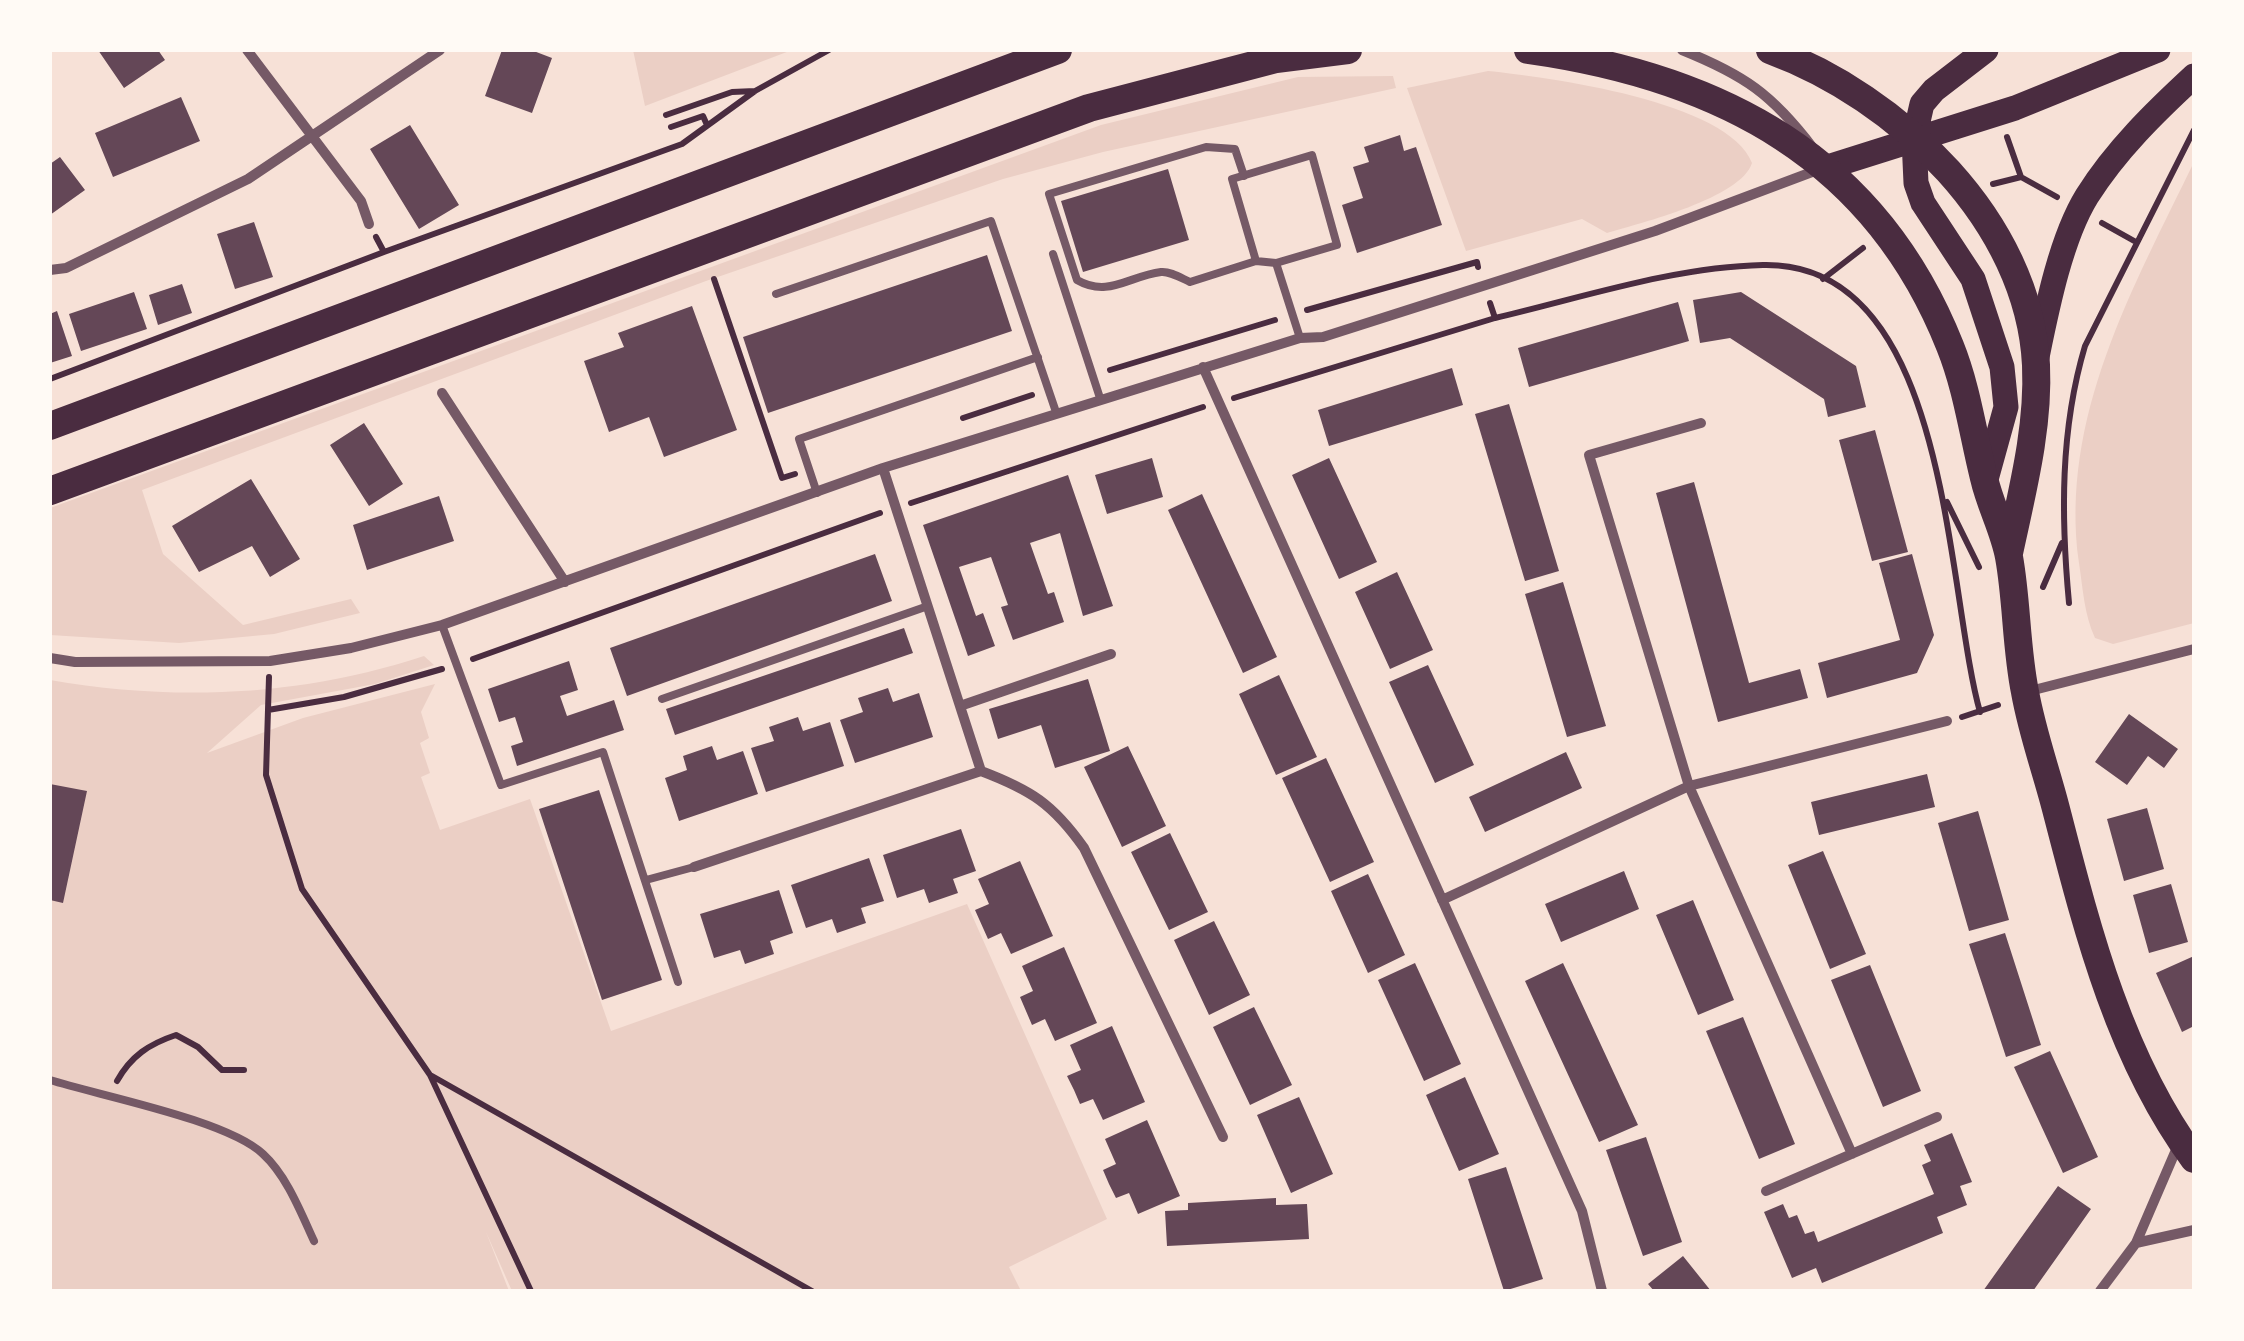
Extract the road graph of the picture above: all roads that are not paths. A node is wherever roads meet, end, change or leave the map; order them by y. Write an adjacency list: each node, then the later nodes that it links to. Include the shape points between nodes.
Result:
1 (246, 50): 11 (street)
2 (440, 50): 11 (street)
3 (1058, 50): 29 (highway)
4 (1348, 50): 32 (highway, via 1276,59 1089,108)
5 (1528, 50): 13 (highway, via 1599,60 1721,100)
6 (1682, 50): 13 (street, via 1764,90)
7 (1770, 50): 12 (highway, via 1849,86)
8 (1986, 50): 12 (main road, via 1934,90 1916,119)
9 (2158, 50): 12 (main road)
10 (2194, 76): 23 (main road, via 2122,149 2080,211)
11 (310, 134): 15 (street, via 360,201); 19 (street, via 248,180)
12 (1914, 139): 13 (main road); 23 (highway, via 1952,177 2010,262); 31 (main road, via 1923,203 1973,279 2002,367 2006,406)
13 (1828, 166): 21 (street, via 1655,231 1323,338); 31 (highway, via 1921,284 1952,350)
14 (1244, 176): 17 (lane, via 1232,179); 17 (lane, via 1235,150 1206,147 1048,194 1077,280 1103,290 1164,271 1190,282); 18 (lane, via 1312,155 1337,244)
15 (369, 224)
16 (1053, 254): 26 (lane)
17 (1256, 261): 18 (lane)
18 (1276, 262): 21 (lane)
19 (50, 270)
20 (776, 294): 22 (lane, via 992,221)
21 (1300, 338): 24 (street)
22 (1038, 358): 27 (lane); 33 (lane, via 798,439)
23 (2036, 362): 34 (highway, via 2028,466)
24 (1204, 367): 26 (street); 49 (street)
25 (442, 393): 35 (street)
26 (1100, 398): 27 (street)
27 (1056, 412): 30 (street)
28 (1701, 423): 46 (street, via 1589,456)
29 (50, 426)
30 (883, 468): 33 (street); 36 (street)
31 (1985, 483): 34 (highway)
32 (50, 491)
33 (817, 493): 35 (street)
34 (2009, 554): 41 (highway)
35 (565, 582): 37 (street)
36 (928, 606): 42 (lane); 43 (street)
37 (442, 626): 40 (street, via 270,661); 48 (lane, via 501,784 603,752)
38 (2194, 649): 41 (street)
39 (1112, 654): 43 (street)
40 (50, 658)
41 (2025, 693): 54 (highway, via 2086,927 2130,1044)
42 (662, 699)
43 (960, 706): 45 (street)
44 (1947, 721): 46 (street)
45 (981, 772): 47 (street); 53 (street, via 1024,788 1060,813 1084,848)
46 (1689, 786): 49 (street); 55 (street)
47 (694, 867): 48 (lane)
48 (646, 880): 50 (lane)
49 (1442, 900): 60 (street, via 1582,1211)
50 (678, 982)
51 (50, 1080): 58 (lane, via 226,1134 263,1153 292,1193)
52 (1937, 1117): 55 (street)
53 (1224, 1137)
54 (2187, 1149): 59 (street)
55 (1852, 1154): 56 (street)
56 (1766, 1192)
57 (2194, 1230): 59 (street)
58 (314, 1241)
59 (2136, 1244): 61 (street)
60 (1602, 1291)
61 (2100, 1291)

